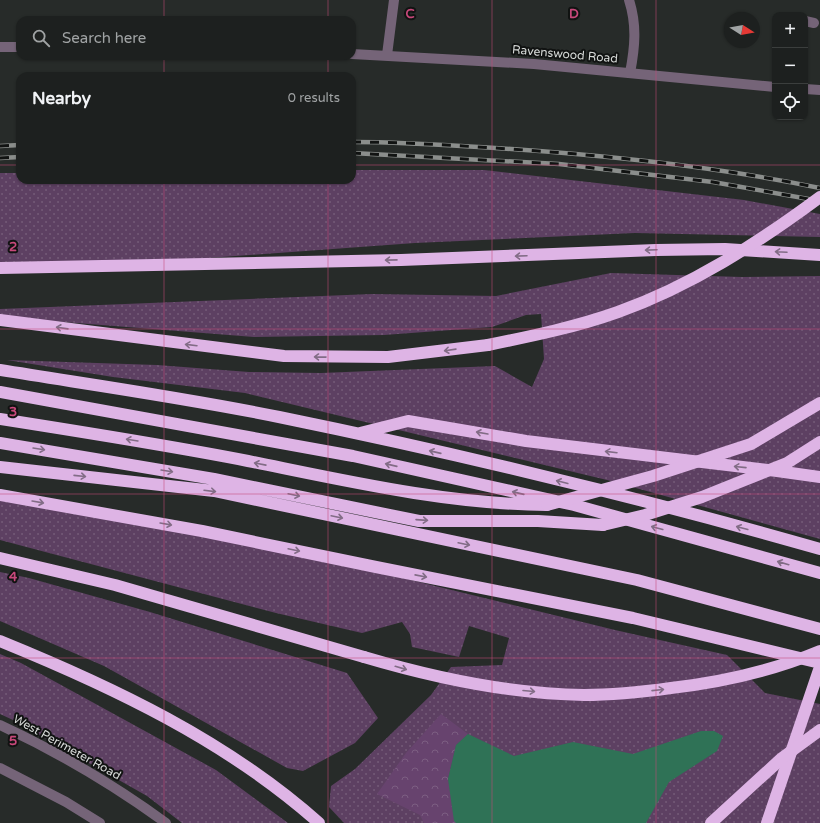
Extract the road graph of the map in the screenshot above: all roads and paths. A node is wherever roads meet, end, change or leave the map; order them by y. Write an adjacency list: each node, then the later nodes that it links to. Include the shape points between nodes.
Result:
1 (394, 0): 6 (street)
2 (630, 0): 7 (street, via 636,43)
3 (0, 47): 4 (street)
4 (16, 47)
5 (356, 54): 6 (street, Ravenswood Road)
6 (387, 55): 7 (street, Ravenswood Road)
7 (630, 73): 8 (street, Ravenswood Road)
8 (772, 85)
9 (808, 89): 10 (street)
10 (820, 90)
11 (820, 197): 14 (highway, one-way to 14, bridge, via 772,233 675,288 618,312 563,329 488,345 388,357 284,356)
12 (820, 255): 13 (highway, one-way to 13, via 725,249 656,250 401,260)
13 (0, 268)
14 (0, 320)
15 (0, 370): 19 (highway, via 207,404)
16 (0, 392): 27 (highway, one-way to 16, via 574,506 353,456)
17 (820, 403): 18 (highway, one-way to 18, bridge, via 751,444 653,476 547,505 512,505 415,494 191,450)
18 (0, 418)
19 (357, 434): 23 (highway, one-way to 19, via 526,441 408,421); 25 (highway, one-way to 19, via 670,508)
20 (820, 442): 21 (highway, one-way to 20, bridge, via 214,479 419,521 538,521 602,525 646,515 702,496 787,463)
21 (0, 443)
22 (0, 467): 28 (highway, one-way to 28, via 214,491 637,580)
23 (820, 477)
24 (0, 495): 31 (highway, one-way to 31, via 202,531 633,618)
25 (820, 549)
26 (0, 558): 30 (highway, one-way to 30, bridge, via 136,590 430,676 524,691 584,695 709,684 756,674)
27 (820, 573)
28 (820, 629)
29 (0, 641): 38 (highway, via 113,691 194,734 271,783)
30 (820, 651)
31 (820, 662)
32 (820, 667): 40 (highway, bridge)
33 (0, 725): 37 (street, West Perimeter Road, via 69,760 122,792)
34 (820, 730): 39 (highway, bridge, via 782,758)
35 (0, 768): 36 (street, via 66,802)
36 (100, 823)
37 (166, 823)
38 (319, 823)
39 (711, 823)
40 (767, 823)

